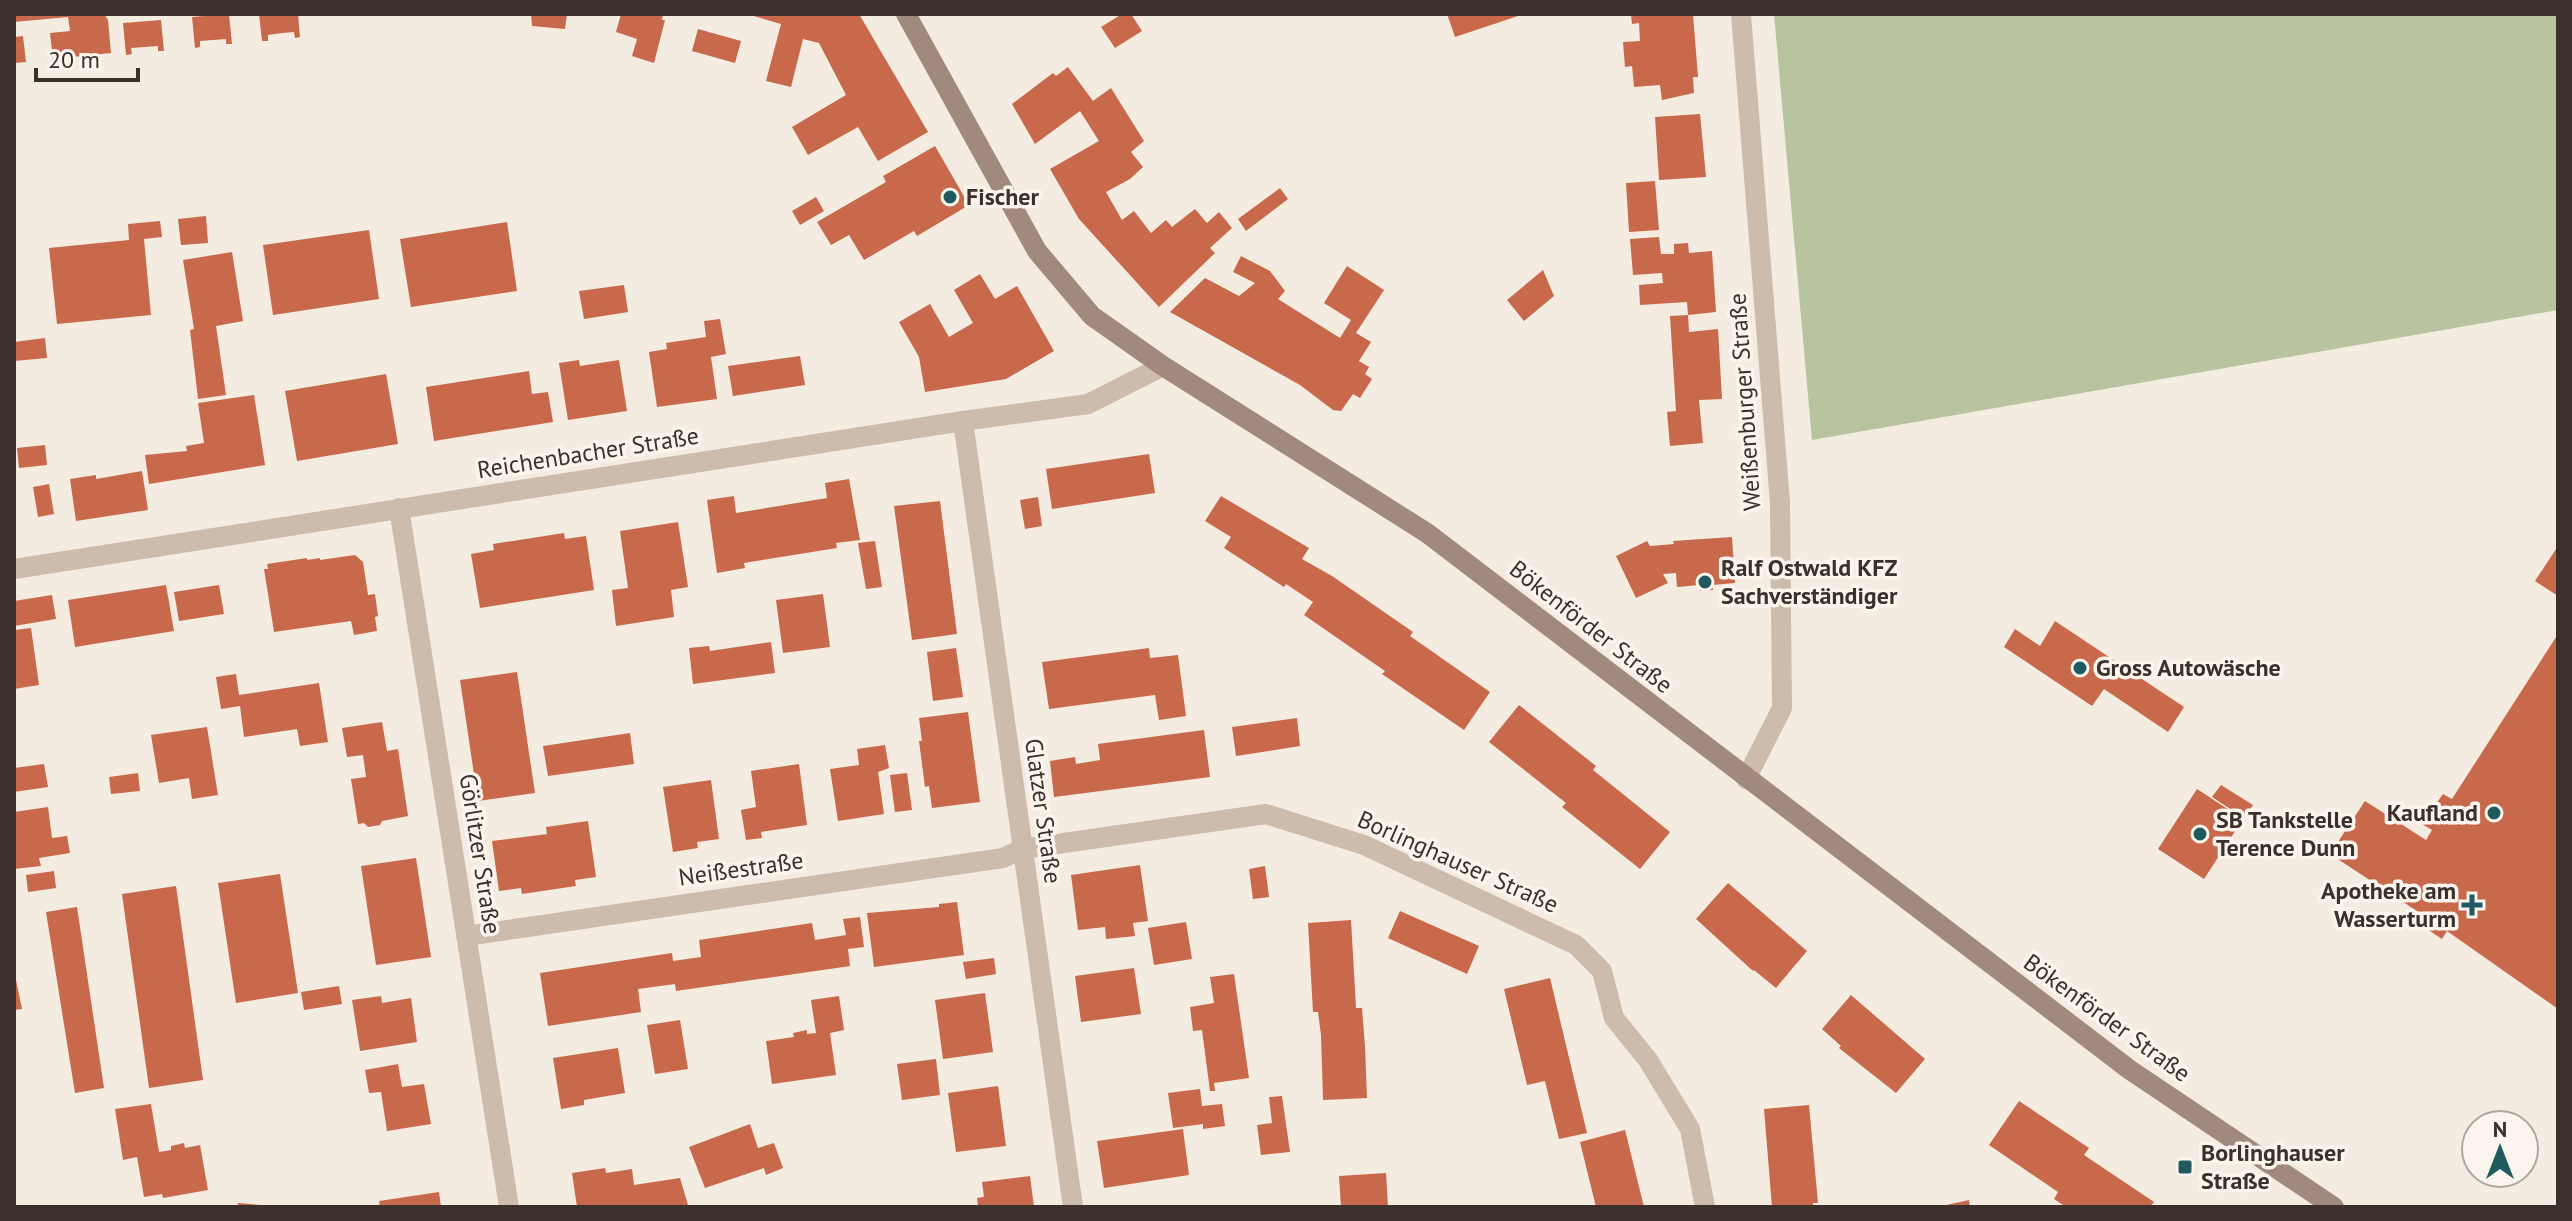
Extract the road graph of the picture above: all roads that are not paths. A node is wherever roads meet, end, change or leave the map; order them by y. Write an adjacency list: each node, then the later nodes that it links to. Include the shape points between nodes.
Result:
1 (906, 14): 3 (street, Bökenförder Straße, via 1037,251 1092,316)
2 (1741, 14): 7 (street, Weißenburger Straße, via 1780,503 1782,692 1782,708)
3 (1163, 366): 4 (street, Reichenbacher Straße, via 1088,404); 7 (street, Bökenförder Straße, via 1427,533)
4 (963, 421): 5 (street, Reichenbacher Straße); 8 (street, Glatzer Straße)
5 (399, 508): 6 (street, Reichenbacher Straße); 9 (street, Görlitzer Straße)
6 (14, 569)
7 (1746, 779): 13 (street, Bökenförder Straße, via 2130,1070)
8 (1022, 849): 9 (street, Neißestraße, via 1003,858); 11 (street, Glatzer Straße); 12 (street, Borlinghauser Straße, via 1266,814 1364,845 1576,945 1602,971 1614,1018 1648,1060 1690,1129)
9 (466, 936): 10 (street, Görlitzer Straße)
10 (509, 1207)
11 (1073, 1207)
12 (1705, 1207)
13 (2334, 1207)

